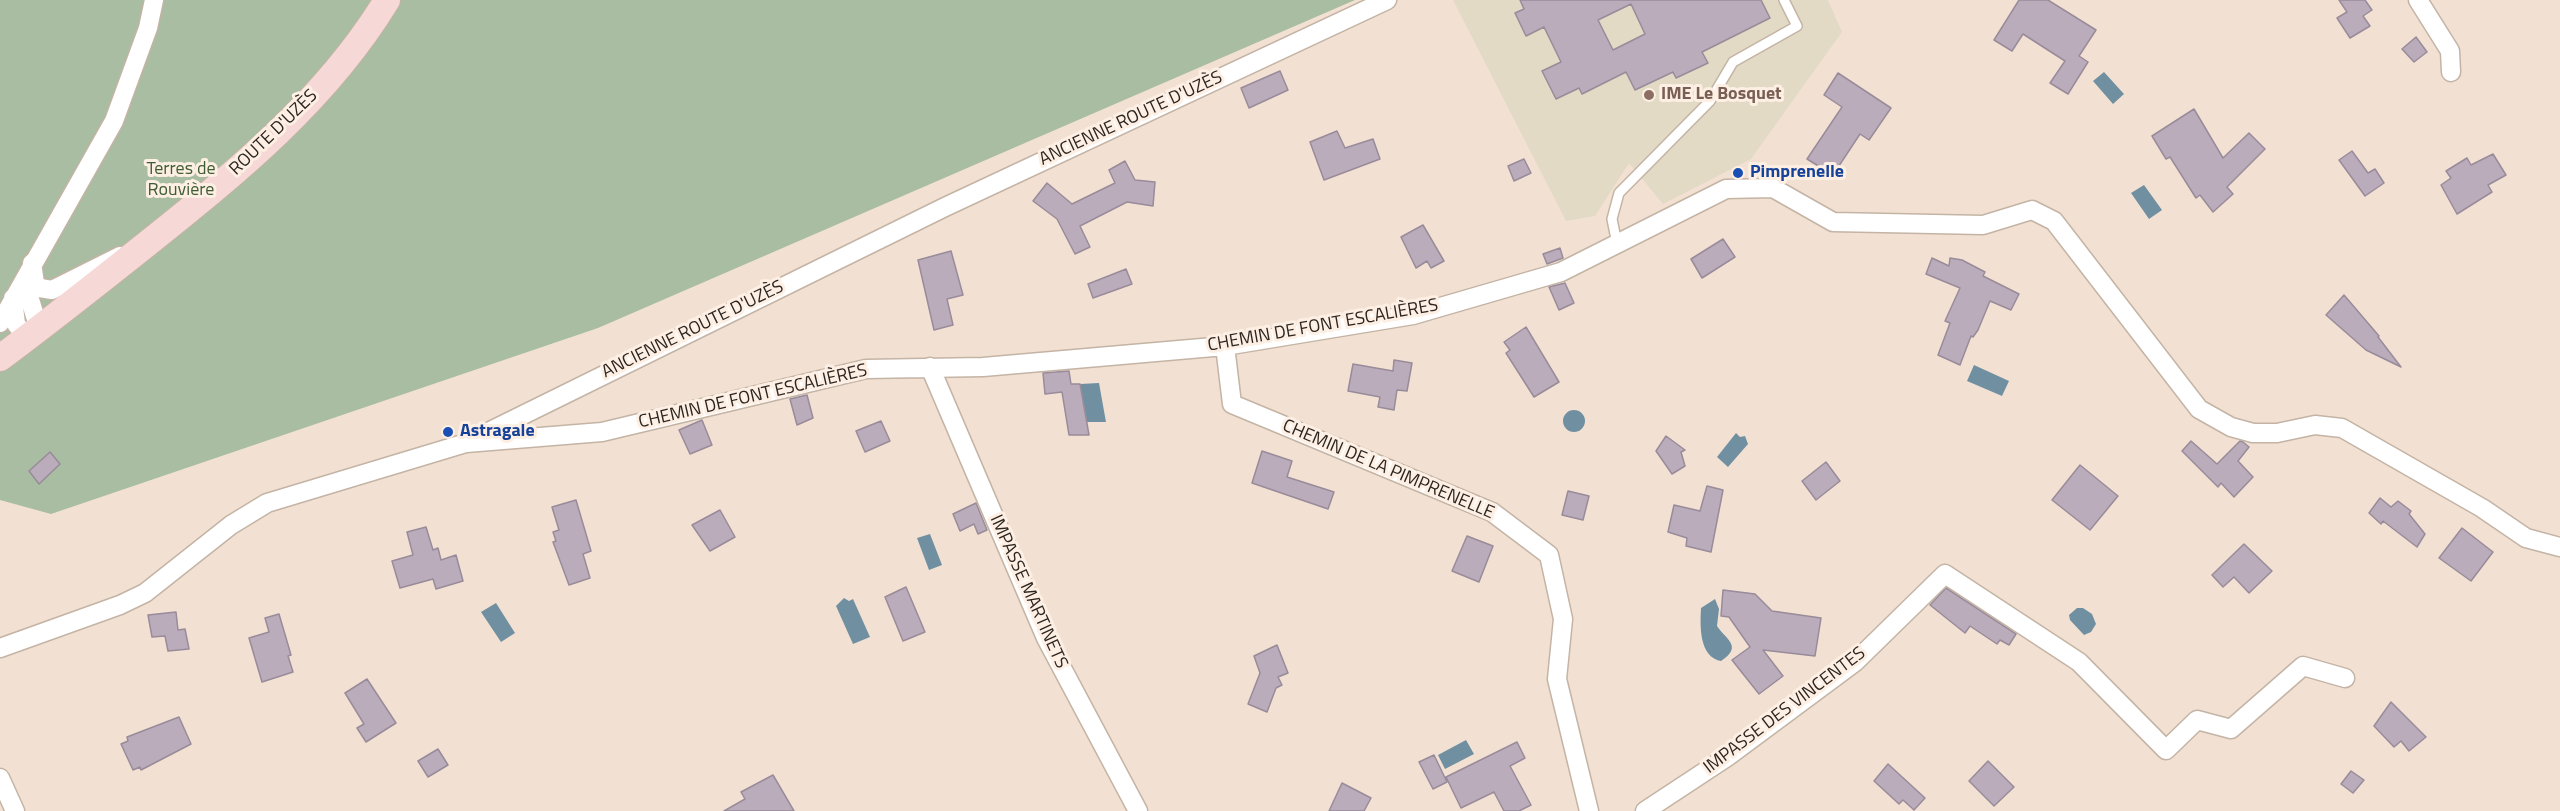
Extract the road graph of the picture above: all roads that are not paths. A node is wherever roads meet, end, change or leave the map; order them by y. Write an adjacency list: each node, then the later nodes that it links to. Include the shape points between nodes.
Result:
1 (154, 0): 9 (street, via 148,28 114,122)
2 (387, 0): 7 (main road, ROUTE D'UZÈS, via 371,27 314,98 221,184)
3 (1387, 0): 16 (street, ANCIENNE ROUTE D'UZÈS, via 945,207)
4 (1785, 0): 8 (lane, via 1797,26 1732,62 1710,101 1619,193 1612,219)
5 (2418, 0): 6 (street, via 2450,51)
6 (2451, 72)
7 (148, 243): 9 (street, via 52,290 35,283); 12 (main road, ROUTE D'UZÈS)
8 (1617, 244): 13 (street, CHEMIN DE FONT ESCALIÈRES, via 1561,273 1413,315); 17 (street, CHEMIN DE FONT ESCALIÈRES, via 1726,189 1773,188 1833,222 1983,225 2032,210 2054,221 2199,409 2231,427 2253,433 2277,433 2315,425 2342,429 2482,508 2526,538)
9 (32, 263): 10 (street); 12 (street, via 28,292)
10 (13, 298): 11 (street); 12 (street, via 16,324)
11 (0, 323)
12 (33, 334): 14 (main road, ROUTE D'UZÈS)
13 (1225, 346): 15 (street, CHEMIN DE FONT ESCALIÈRES, via 983,368); 23 (street, CHEMIN DE LA PIMPRENELLE, via 1232,404 1492,512 1549,555 1563,619 1557,679)
14 (0, 358)
15 (930, 367): 16 (street, CHEMIN DE FONT ESCALIÈRES, via 866,369 602,432); 22 (street, IMPASSE MARTINETS, via 1046,638)
16 (466, 443): 18 (street, ANCIENNE ROUTE D'UZÈS, via 267,504 231,525 145,593)
17 (2560, 548)
18 (0, 648)
19 (2345, 678): 24 (street, IMPASSE DES VINCENTES, via 2303,666 2231,729 2197,720 2166,750 2079,662 1946,574 1855,662 1727,757)
20 (0, 778): 21 (street)
21 (15, 811)
22 (1138, 811)
23 (1589, 811)
24 (1645, 811)

